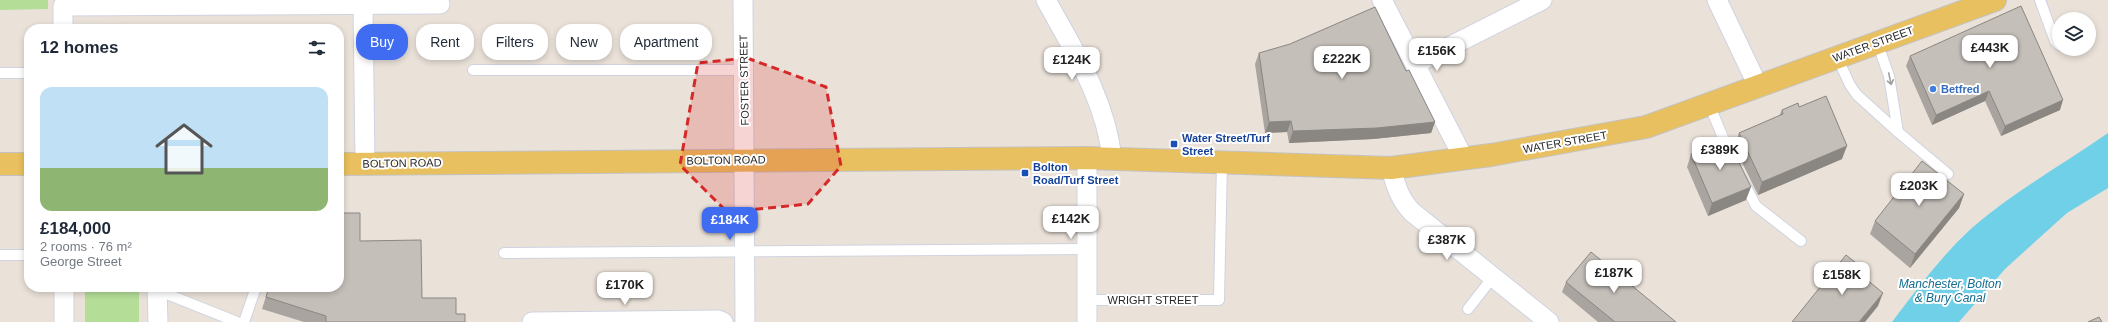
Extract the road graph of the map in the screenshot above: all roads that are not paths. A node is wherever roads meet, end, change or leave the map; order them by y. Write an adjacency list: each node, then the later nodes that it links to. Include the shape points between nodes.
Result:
1 (744, 0): 17 (street, FOSTER STREET)
2 (1046, 0): 24 (street, via 1095,91 1110,139)
3 (1382, 0): 15 (street)
4 (1542, 0): 15 (street)
5 (1718, 0): 20 (street)
6 (1995, 0): 13 (main road, WATER STREET)
7 (2040, 0): 12 (lane)
8 (63, 3): 9 (street); 11 (street)
9 (363, 4): 10 (street); 31 (street)
10 (440, 4)
11 (63, 24)
12 (2052, 33)
13 (1877, 42): 14 (main road, WATER STREET); 22 (lane, one-way to 22, via 1889,76)
14 (1837, 57): 20 (main road, WATER STREET); 22 (lane, via 1857,95)
15 (1415, 64): 25 (street)
16 (473, 70): 17 (lane)
17 (744, 70): 26 (street, FOSTER STREET)
18 (0, 73): 19 (lane)
19 (24, 73)
20 (1758, 86): 21 (main road, WATER STREET)
21 (1709, 104): 25 (main road, WATER STREET, via 1646,127); 34 (lane, via 1756,206)
22 (1898, 132): 33 (lane)
23 (1087, 158): 24 (main road, BOLTON ROAD); 26 (main road, BOLTON ROAD); 35 (street)
24 (1112, 159): 27 (main road, WATER STREET)
25 (1464, 159): 32 (main road, WATER STREET)
26 (746, 160): 31 (main road, BOLTON ROAD); 36 (street, FOSTER STREET)
27 (1222, 163): 32 (main road, WATER STREET); 45 (lane, WRIGHT STREET, via 1219,300)
28 (0, 164): 29 (main road)
29 (24, 164)
30 (344, 164): 31 (main road, BOLTON ROAD)
31 (365, 164)
32 (1391, 168): 40 (street, via 1403,202 1438,234)
33 (1948, 174)
34 (1801, 241)
35 (1086, 249): 36 (lane); 45 (street)
36 (745, 251): 37 (lane); 53 (street, FOSTER STREET)
37 (504, 253)
38 (0, 255): 39 (lane)
39 (24, 255)
40 (1493, 277): 46 (lane); 55 (street)
41 (64, 292): 48 (street)
42 (157, 292): 49 (street)
43 (164, 292): 50 (lane)
44 (254, 292): 51 (lane)
45 (1087, 300): 54 (street)
46 (1468, 309)
47 (720, 321): 52 (street)
48 (64, 322)
49 (158, 322)
50 (238, 322)
51 (244, 322)
52 (532, 322)
53 (745, 322)
54 (1087, 322)
55 (1549, 322)

